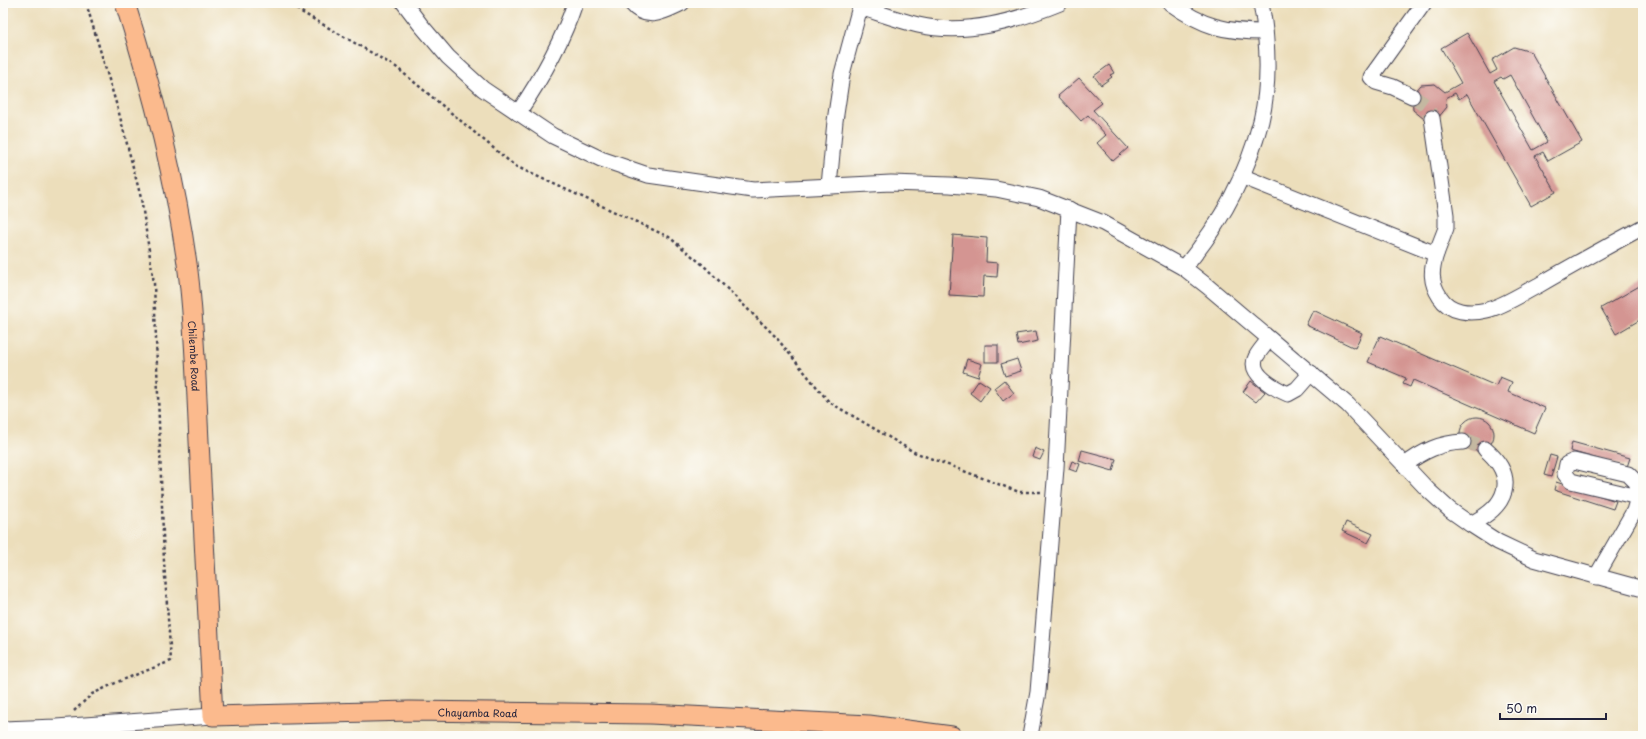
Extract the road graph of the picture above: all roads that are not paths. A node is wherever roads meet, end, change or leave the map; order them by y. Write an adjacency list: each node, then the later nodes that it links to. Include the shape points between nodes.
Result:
1 (125, 3): 30 (main road, Chilembe Road, via 162,133 188,272)
2 (404, 3): 13 (street, via 448,57 483,89)
3 (575, 3): 13 (street, via 552,57)
4 (631, 3): 5 (street, via 639,12 650,14 662,12)
5 (682, 3)
6 (1060, 3): 10 (street, via 1031,15 992,25 950,29 919,25)
7 (1170, 3): 11 (street, via 1185,14 1223,30)
8 (1261, 3): 11 (street)
9 (1424, 3): 12 (street, via 1371,77 1376,82)
10 (860, 5): 16 (street, via 842,74)
11 (1266, 32): 15 (street, via 1267,58 1261,120)
12 (1412, 96)
13 (518, 113): 16 (street, via 553,136 594,155 648,175 753,190)
14 (1432, 118): 19 (street, via 1446,215 1446,228)
15 (1241, 176): 19 (street); 20 (street, via 1205,244)
16 (829, 186): 17 (street, via 898,184 996,189 1039,198)
17 (1069, 209): 20 (street, via 1103,223); 33 (street, via 1054,491 1038,692)
18 (1643, 227): 19 (street, via 1489,310 1472,312 1446,305 1432,279)
19 (1436, 254)
20 (1184, 268): 21 (street)
21 (1269, 339): 22 (street); 22 (street, via 1255,358 1254,367 1260,376 1276,389 1288,394 1297,389)
22 (1310, 373): 25 (street, via 1348,405)
23 (1463, 442): 25 (street, via 1431,448)
24 (1485, 449): 27 (street, via 1505,474 1505,486 1501,499 1493,510)
25 (1405, 465): 27 (street, via 1450,510)
26 (1638, 497): 28 (street, via 1634,511)
27 (1470, 524): 28 (street, via 1498,542 1534,559)
28 (1596, 577): 29 (street)
29 (1643, 589)
30 (213, 716): 31 (street, Chayamba Road); 32 (main road, Chayamba Road, via 409,711 650,714 869,725)
31 (3, 729)
32 (952, 736)
33 (1030, 736)

